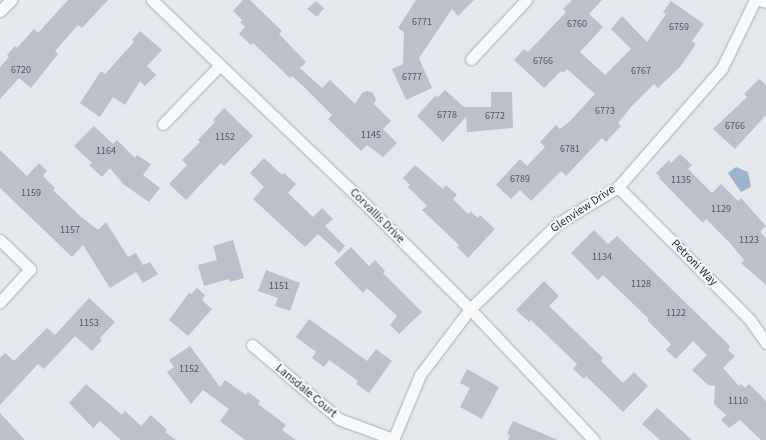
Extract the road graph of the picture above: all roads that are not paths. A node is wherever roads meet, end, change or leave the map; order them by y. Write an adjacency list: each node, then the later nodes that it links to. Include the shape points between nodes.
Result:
1 (11, 0): 6 (street)
2 (152, 0): 8 (street, Corvallis Drive)
3 (526, 0): 7 (street)
4 (757, 0): 5 (street); 10 (street, Glenview Drive, via 722,68)
5 (766, 2)
6 (0, 11)
7 (471, 58)
8 (219, 66): 9 (street); 13 (street, Corvallis Drive, via 360,199)
9 (163, 124)
10 (618, 187): 13 (street, Glenview Drive, via 557,224); 14 (street, Petroni Way, via 750,320)
11 (0, 240): 12 (street, via 30,270)
12 (0, 302)
13 (470, 309): 16 (street, Glenview Drive, via 420,375); 17 (street, Corvallis Drive)
14 (766, 343)
15 (252, 345): 16 (street, Lansdale Court, via 339,419)
16 (393, 439)
17 (594, 440)

